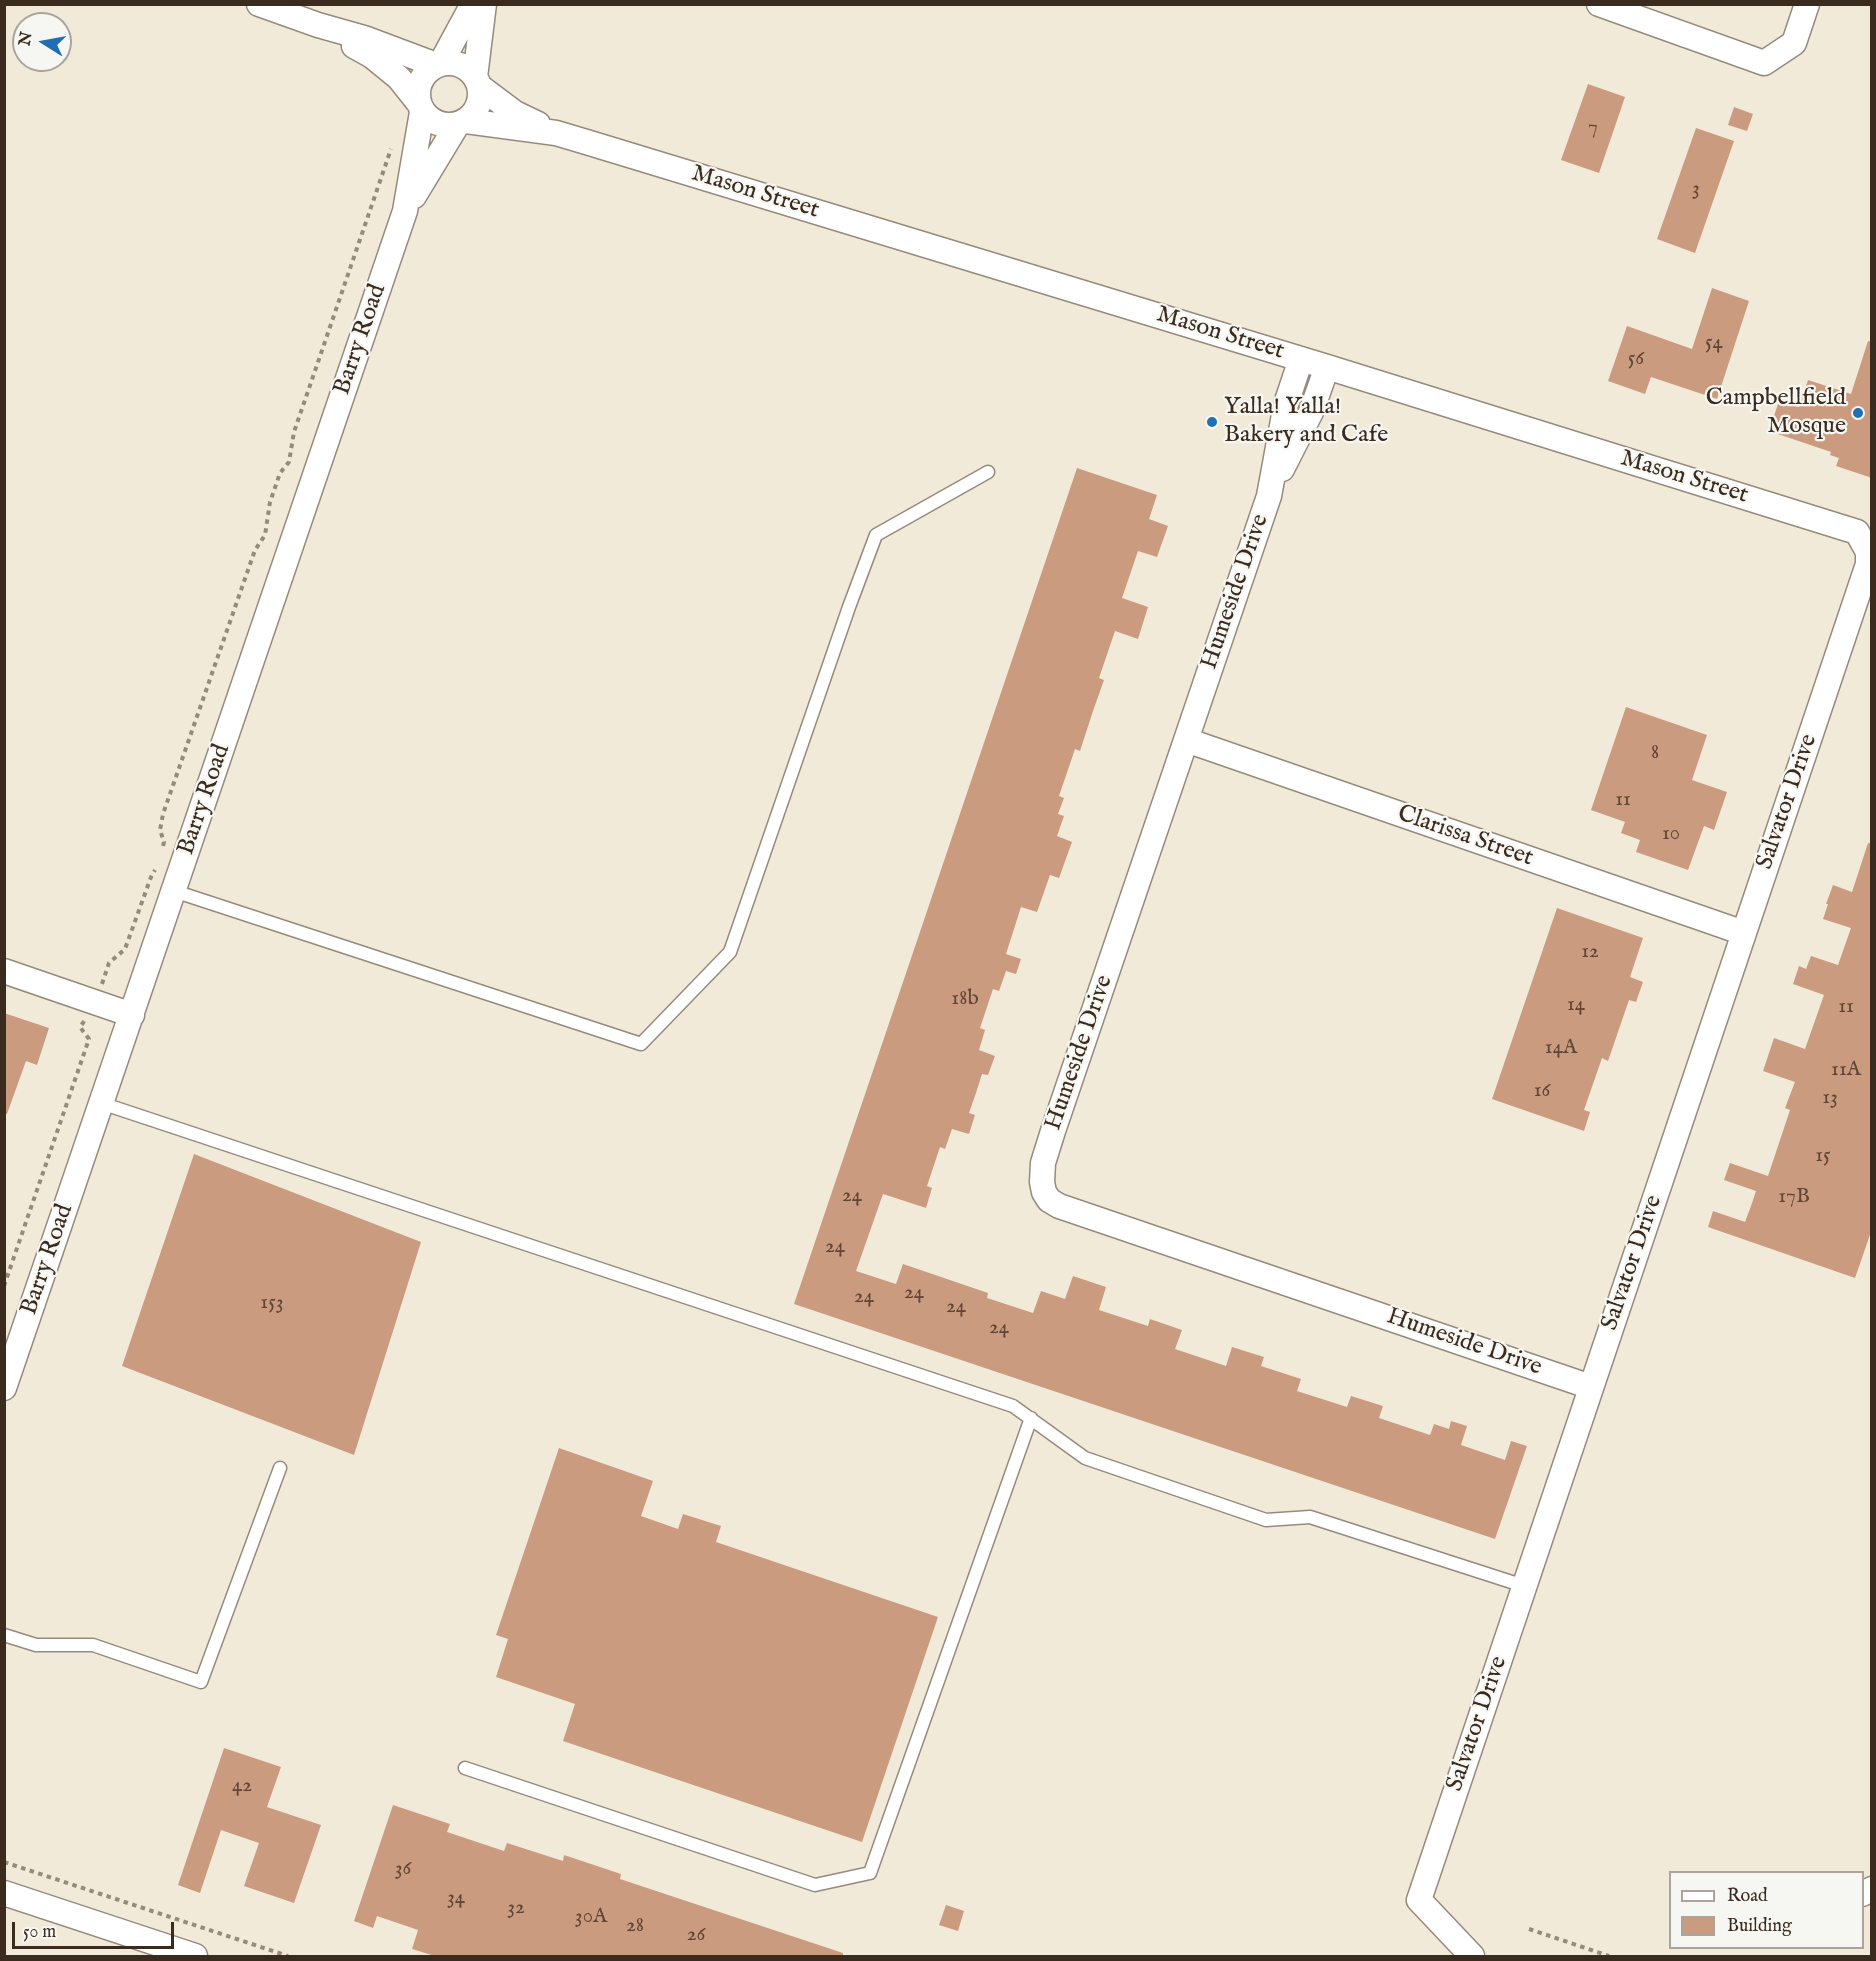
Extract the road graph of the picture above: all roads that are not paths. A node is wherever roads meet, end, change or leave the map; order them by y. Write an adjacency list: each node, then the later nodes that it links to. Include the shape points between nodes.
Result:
1 (259, 4): 6 (street)
2 (473, 4): 7 (street)
3 (484, 4): 8 (street)
4 (1599, 4): 5 (street, via 1764,63 1794,43)
5 (1808, 4)
6 (318, 25): 7 (street); 9 (street, via 372,56 399,78)
7 (439, 64): 8 (street, via 460,64); 9 (street, via 418,84)
8 (477, 82): 10 (street, via 478,106); 11 (street, Mason Street, via 515,113)
9 (420, 107): 10 (street, via 437,124); 12 (street, Barry Road)
10 (461, 123): 11 (street, Mason Street); 12 (street, Barry Road)
11 (556, 133): 13 (street, Mason Street)
12 (405, 211): 19 (street, Barry Road)
13 (1301, 359): 14 (street, Mason Street); 16 (street, Humeside Drive, via 1286,404)
14 (1327, 367): 16 (street, via 1311,412); 17 (street, Mason Street, via 1857,532)
15 (988, 472): 19 (lane, via 876,535 730,952 641,1044)
16 (1269, 496): 18 (street, Humeside Drive)
17 (1870, 552): 20 (street, Salvator Drive)
18 (1186, 741): 20 (street, Clarissa Street); 24 (street, Humeside Drive, via 1043,1163 1042,1182 1049,1200)
19 (174, 891): 22 (street, Barry Road)
20 (1744, 933): 24 (street, Salvator Drive)
21 (4, 971): 22 (street)
22 (132, 1015): 23 (street, Barry Road)
23 (101, 1103): 25 (street, Barry Road); 26 (lane, via 1014,1406)
24 (1591, 1387): 28 (street, Salvator Drive)
25 (4, 1388)
26 (1031, 1418): 28 (lane, via 1085,1458 1266,1520 1310,1517); 30 (lane, via 870,1873 814,1885)
27 (280, 1468): 29 (lane, via 201,1683 93,1645 36,1645)
28 (1524, 1586): 33 (street, Salvator Drive, via 1419,1900)
29 (4, 1635)
30 (465, 1768)
31 (4, 1893): 32 (street)
32 (195, 1956)
33 (1472, 1956)

